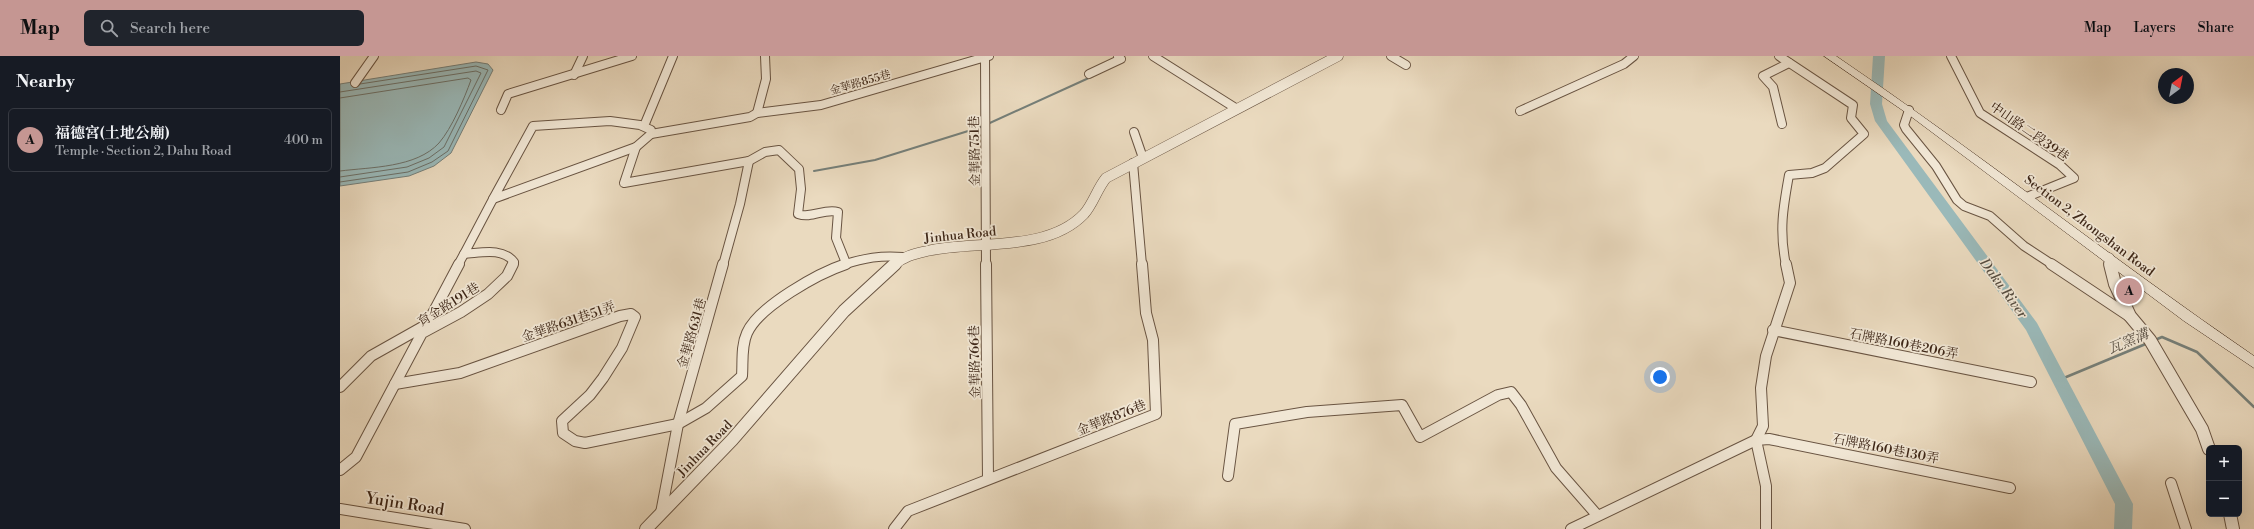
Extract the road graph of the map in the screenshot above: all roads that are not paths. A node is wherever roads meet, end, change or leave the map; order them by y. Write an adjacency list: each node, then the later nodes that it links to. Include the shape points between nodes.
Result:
1 (374, 56): 21 (street)
2 (583, 56): 20 (street)
3 (632, 56): 20 (street)
4 (673, 56): 28 (street)
5 (765, 56): 26 (street, via 766,79)
6 (953, 56): 17 (street)
7 (1118, 56): 19 (street, via 1121,59)
8 (1338, 56): 22 (street, Jinhua Road)
9 (1391, 56): 18 (street)
10 (1634, 56): 25 (street, via 1624,64)
11 (1779, 56): 16 (street)
12 (1829, 56): 24 (main road, Section 2, Zhongshan Road)
13 (1952, 56): 35 (street, 中山路二段39巷, via 1980,113 2060,165 2074,178)
14 (988, 57): 17 (street, 金華路855巷); 37 (street, 金華路751巷)
15 (1158, 57): 22 (street)
16 (1789, 63): 27 (street, via 1763,76 1773,87); 44 (street, via 1853,105 1851,118 1864,134 1825,168 1812,173 1789,175 1781,216 1782,251 1790,283)
17 (955, 65): 26 (street, 金華路855巷, via 821,105)
18 (1406, 65)
19 (1089, 74)
20 (574, 75): 23 (street, via 508,94)
21 (355, 83)
22 (1237, 108): 32 (street, Jinhua Road)
23 (501, 110)
24 (1909, 110): 35 (main road, Section 2, Zhongshan Road); 42 (street, via 1904,125 1906,129 1964,206 1990,216 2024,246)
25 (1520, 111)
26 (757, 113): 30 (street, 金華路855巷, via 750,117)
27 (1782, 124)
28 (644, 126): 30 (street, via 651,130); 36 (street, via 577,122 533,126)
29 (1134, 132): 32 (street)
30 (651, 134): 31 (street)
31 (636, 147): 33 (street, via 624,183); 36 (street)
32 (1143, 158): 34 (street, Jinhua Road)
33 (749, 160): 41 (street, via 765,152 779,150 799,169 801,189 798,214 809,216 834,210 838,212 836,238); 49 (street, 金華路631巷, via 738,211)
34 (1133, 164): 37 (street, Jinhua Road, via 1101,184 1084,214 1055,234); 54 (street, 金華路876巷, via 1146,313 1153,340 1156,414)
35 (2027, 197): 40 (main road, Section 2, Zhongshan Road)
36 (492, 200): 38 (street)
37 (987, 244): 39 (street, Jinhua Road, via 940,248); 54 (street, 金華路766巷)
38 (464, 254): 43 (street); 43 (street, 育金路191巷, via 505,253 514,262 507,276 488,294 461,312)
39 (904, 257): 41 (street, via 869,257); 58 (street, Jinhua Road, via 844,311 732,440)
40 (2109, 258): 42 (street, via 2115,284); 45 (main road, Section 2, Zhongshan Road)
41 (846, 263): 49 (street, via 804,283 768,308 747,332 742,376 706,408)
42 (2130, 316): 51 (street, via 2150,340 2202,429)
43 (424, 329): 47 (street, 育金路191巷); 48 (street, via 371,356)
44 (1773, 330): 46 (street, 石牌路160巷206弄); 50 (street, via 1761,388 1763,426)
45 (2254, 363)
46 (2031, 382)
47 (395, 384): 49 (street, 金華路631巷51弄, via 460,373 631,314 635,317 632,327 603,378 590,395 562,421 563,432 575,441 585,443); 52 (street, 育金路191巷, via 356,457)
48 (340, 387)
49 (678, 424): 58 (street, 金華路631巷)
50 (1756, 440): 56 (street, 石牌路160巷130弄, via 1769,439); 59 (street); 65 (street, via 1766,486)
51 (2208, 445)
52 (340, 470)
53 (1228, 476): 59 (street, via 1235,424 1308,412 1402,405 1420,437 1498,395 1511,392 1556,468)
54 (988, 479): 63 (street, 金華路876巷, via 908,511)
55 (2171, 483): 66 (street)
56 (2010, 488)
57 (340, 509): 61 (street, Yujin Road)
58 (661, 513): 62 (street, Jinhua Road)
59 (1597, 515): 64 (street)
60 (2231, 517): 67 (street)
61 (465, 529)
62 (646, 529)
63 (894, 529)
64 (1571, 529)
65 (1766, 529)
66 (2186, 529)
67 (2233, 529)

